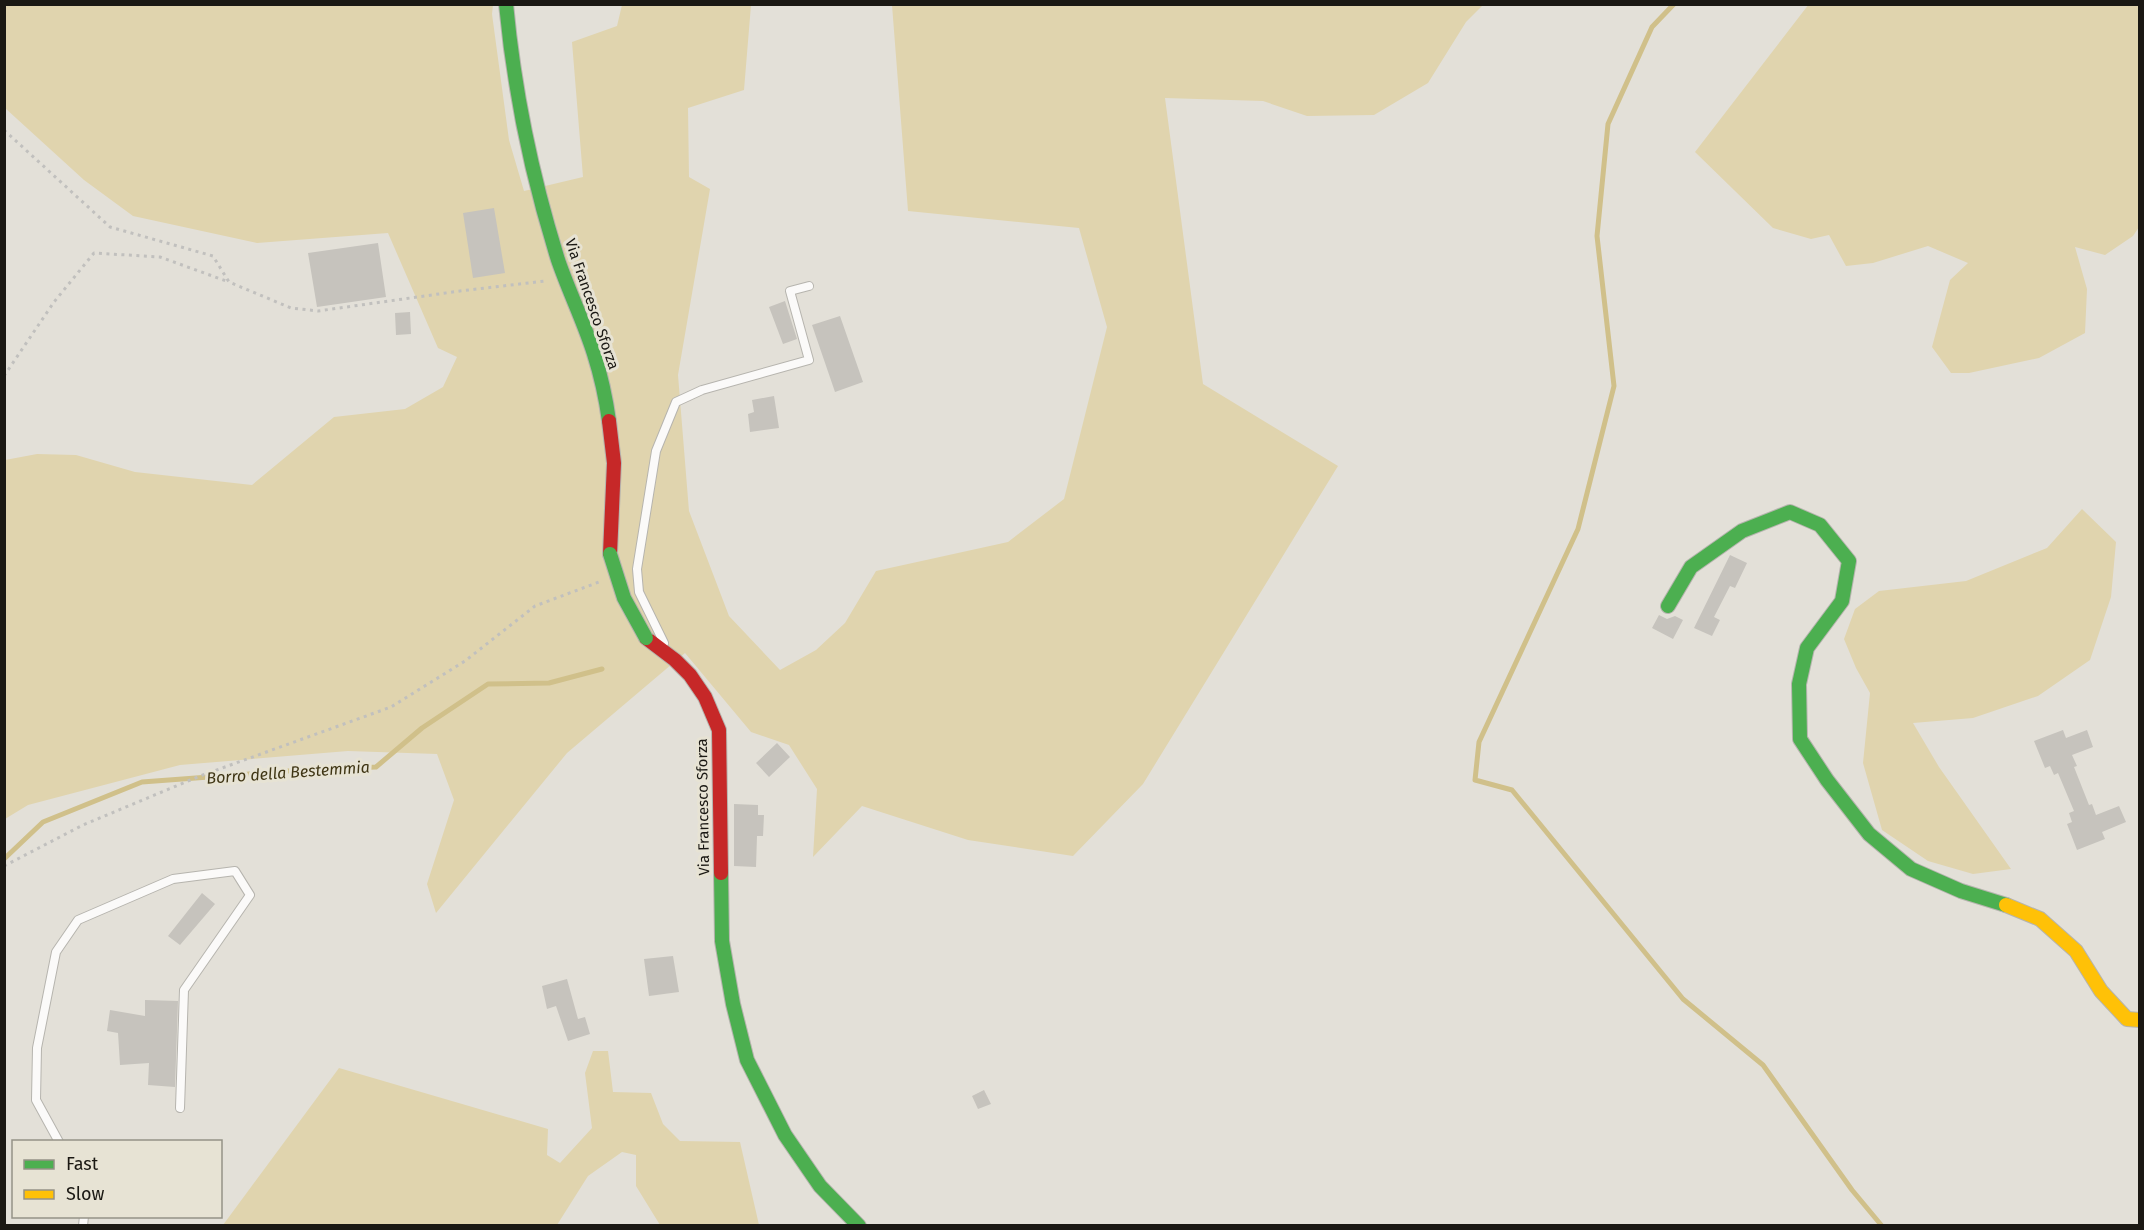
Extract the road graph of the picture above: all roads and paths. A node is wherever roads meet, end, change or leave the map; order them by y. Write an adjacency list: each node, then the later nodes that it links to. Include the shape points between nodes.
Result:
1 (507, 4): 3 (street, Via Francesco Sforza, via 511,60 526,135)
2 (4, 130): 4 (path, via 110,227 213,256)
3 (565, 279): 4 (path, via 318,311 291,308); 9 (street, Via Francesco Sforza, bridge, via 594,353 606,402 614,463 610,554 618,586 628,611 646,638)
4 (230, 282): 6 (path, via 160,257 94,253 54,302)
5 (809, 286): 9 (lane, via 790,291 809,360 702,390 676,402 656,451 636,569 639,592)
6 (4, 376)
7 (603, 579): 10 (path, via 535,606 465,661 391,707 200,776 82,825)
8 (1668, 606): 11 (street, via 1691,567 1742,531 1791,512 1820,525 1849,561 1842,602 1807,648 1799,684 1800,739 1869,834 1911,869 2040,920 2076,951 2101,991 2127,1019)
9 (674, 660): 14 (street, Via Francesco Sforza, via 699,687 719,730 722,941 747,1060 785,1135 820,1186)
10 (4, 866)
11 (2139, 1020)
12 (180, 1108): 13 (lane, via 184,990 250,895 235,871 172,879 78,920 56,952 37,1047 36,1100)
13 (58, 1140)
14 (859, 1226)

